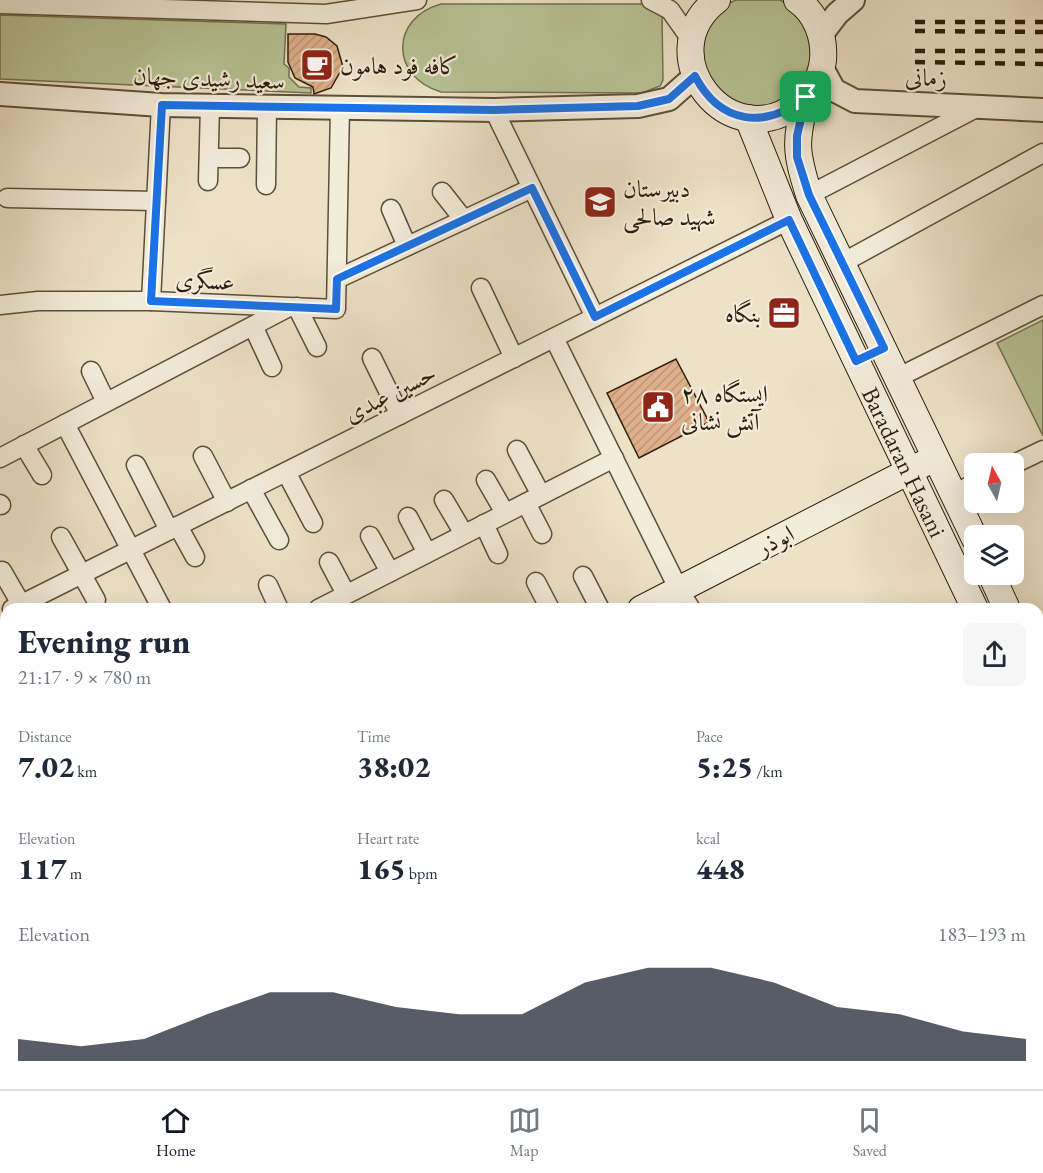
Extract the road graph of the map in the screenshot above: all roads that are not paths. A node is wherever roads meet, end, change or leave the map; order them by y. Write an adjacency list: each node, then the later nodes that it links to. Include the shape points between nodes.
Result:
1 (417, 0): 5 (street, via 326,15)
2 (651, 0): 8 (street, via 670,10)
3 (797, 0): 7 (main road, via 814,18)
4 (853, 0): 7 (street)
5 (0, 4)
6 (704, 5): 8 (main road)
7 (822, 35): 9 (main road)
8 (692, 41): 10 (main road)
9 (822, 68): 12 (main road); 16 (street, زمانی, via 834,90 855,101)
10 (695, 76): 18 (street, سعید رشیدی جهان, via 669,99 638,106); 20 (main road, via 703,92 716,104)
11 (0, 94): 13 (street, سعید رشیدی جهان)
12 (806, 97): 20 (main road, via 790,111 769,118); 28 (main road, Baradaran Hasani, via 797,136 797,157)
13 (162, 105): 14 (street, سعید رشیدی جهان); 30 (street)
14 (210, 106): 15 (street, سعید رشیدی جهان); 22 (street)
15 (267, 106): 17 (street, سعید رشیدی جهان); 25 (street)
16 (980, 106): 19 (street, زمانی); 28 (street)
17 (340, 108): 18 (street, سعید رشیدی جهان); 36 (street)
18 (494, 110): 26 (street)
19 (1043, 110)
20 (748, 118): 33 (main road, Baradaran Hasani)
21 (1043, 153): 35 (street)
22 (208, 158): 23 (street); 24 (street)
23 (240, 158)
24 (208, 181)
25 (266, 185)
26 (532, 188): 32 (street); 42 (street)
27 (442, 192): 32 (street)
28 (809, 195): 35 (main road, Baradaran Hasani)
29 (7, 198): 30 (street)
30 (156, 201): 38 (street)
31 (391, 208): 34 (street)
32 (464, 220): 34 (street)
33 (789, 220): 42 (street, حسین عبدی); 49 (main road, Baradaran Hasani)
34 (407, 246): 36 (street)
35 (844, 262): 46 (main road, Baradaran Hasani)
36 (337, 279): 41 (street, عسگری, via 336,309)
37 (481, 288): 48 (street)
38 (151, 301): 39 (street, عسگری); 41 (street, عسگری)
39 (0, 305)
40 (1043, 305): 52 (street)
41 (293, 307): 43 (street); 45 (street)
42 (595, 317): 44 (street, حسین عبدی)
43 (253, 326): 50 (street); 53 (street)
44 (554, 338): 48 (street, حسین عبدی); 61 (street)
45 (317, 347)
46 (884, 348): 49 (main road); 52 (main road, Baradaran Hasani)
47 (372, 358): 54 (street)
48 (514, 358): 54 (street, حسین عبدی)
49 (856, 361): 65 (main road, Baradaran Hasani)
50 (272, 367)
51 (91, 371): 53 (street)
52 (899, 378): 62 (main road, Baradaran Hasani)
53 (106, 402): 55 (street)
54 (400, 415): 66 (street, حسین عبدی)
55 (65, 424): 56 (street); 84 (street)
56 (24, 445): 60 (street); 67 (street)
57 (517, 450): 71 (street)
58 (1043, 450): 63 (street)
59 (203, 456): 73 (street)
60 (0, 457)
61 (614, 458): 71 (street); 97 (street)
62 (936, 458): 65 (main road, ابوذر); 69 (main road, Baradaran Hasani)
63 (1024, 459)
64 (136, 465): 78 (street)
65 (909, 471): 97 (main road, ابوذر); 107 (main road, Baradaran Hasani)
66 (286, 472): 70 (street, حسین عبدی); 76 (street)
67 (42, 475)
68 (486, 480): 74 (street)
69 (964, 488)
70 (251, 489): 73 (street, حسین عبدی); 83 (street)
71 (533, 499): 74 (street); 80 (street)
72 (444, 500): 79 (street)
73 (226, 502): 78 (street, حسین عبدی)
74 (505, 513): 77 (street)
75 (408, 518): 85 (street)
76 (313, 523)
77 (484, 524): 79 (street); 86 (street)
78 (174, 528): 84 (street, حسین عبدی); 87 (street)
79 (464, 534): 85 (street)
80 (542, 534)
81 (370, 536): 90 (street)
82 (61, 537): 91 (street)
83 (279, 540)
84 (131, 549): 91 (street, حسین عبدی); 101 (street)
85 (427, 553): 90 (street)
86 (498, 554)
87 (195, 557)
88 (329, 562): 96 (street)
89 (2, 572): 99 (street)
90 (390, 572): 96 (street)
91 (82, 574): 98 (street); 100 (street, حسین عبدی)
92 (583, 576): 105 (street)
93 (536, 582): 104 (street)
94 (268, 585): 102 (street)
95 (996, 585): 108 (main road)
96 (346, 594): 103 (street)
97 (685, 599): 106 (main road, ابوذر)
98 (96, 600)
99 (7, 603)
100 (26, 603)
101 (159, 603)
102 (276, 603)
103 (329, 603)
104 (547, 603)
105 (597, 603)
106 (667, 603)
107 (972, 603)
108 (1004, 603)

